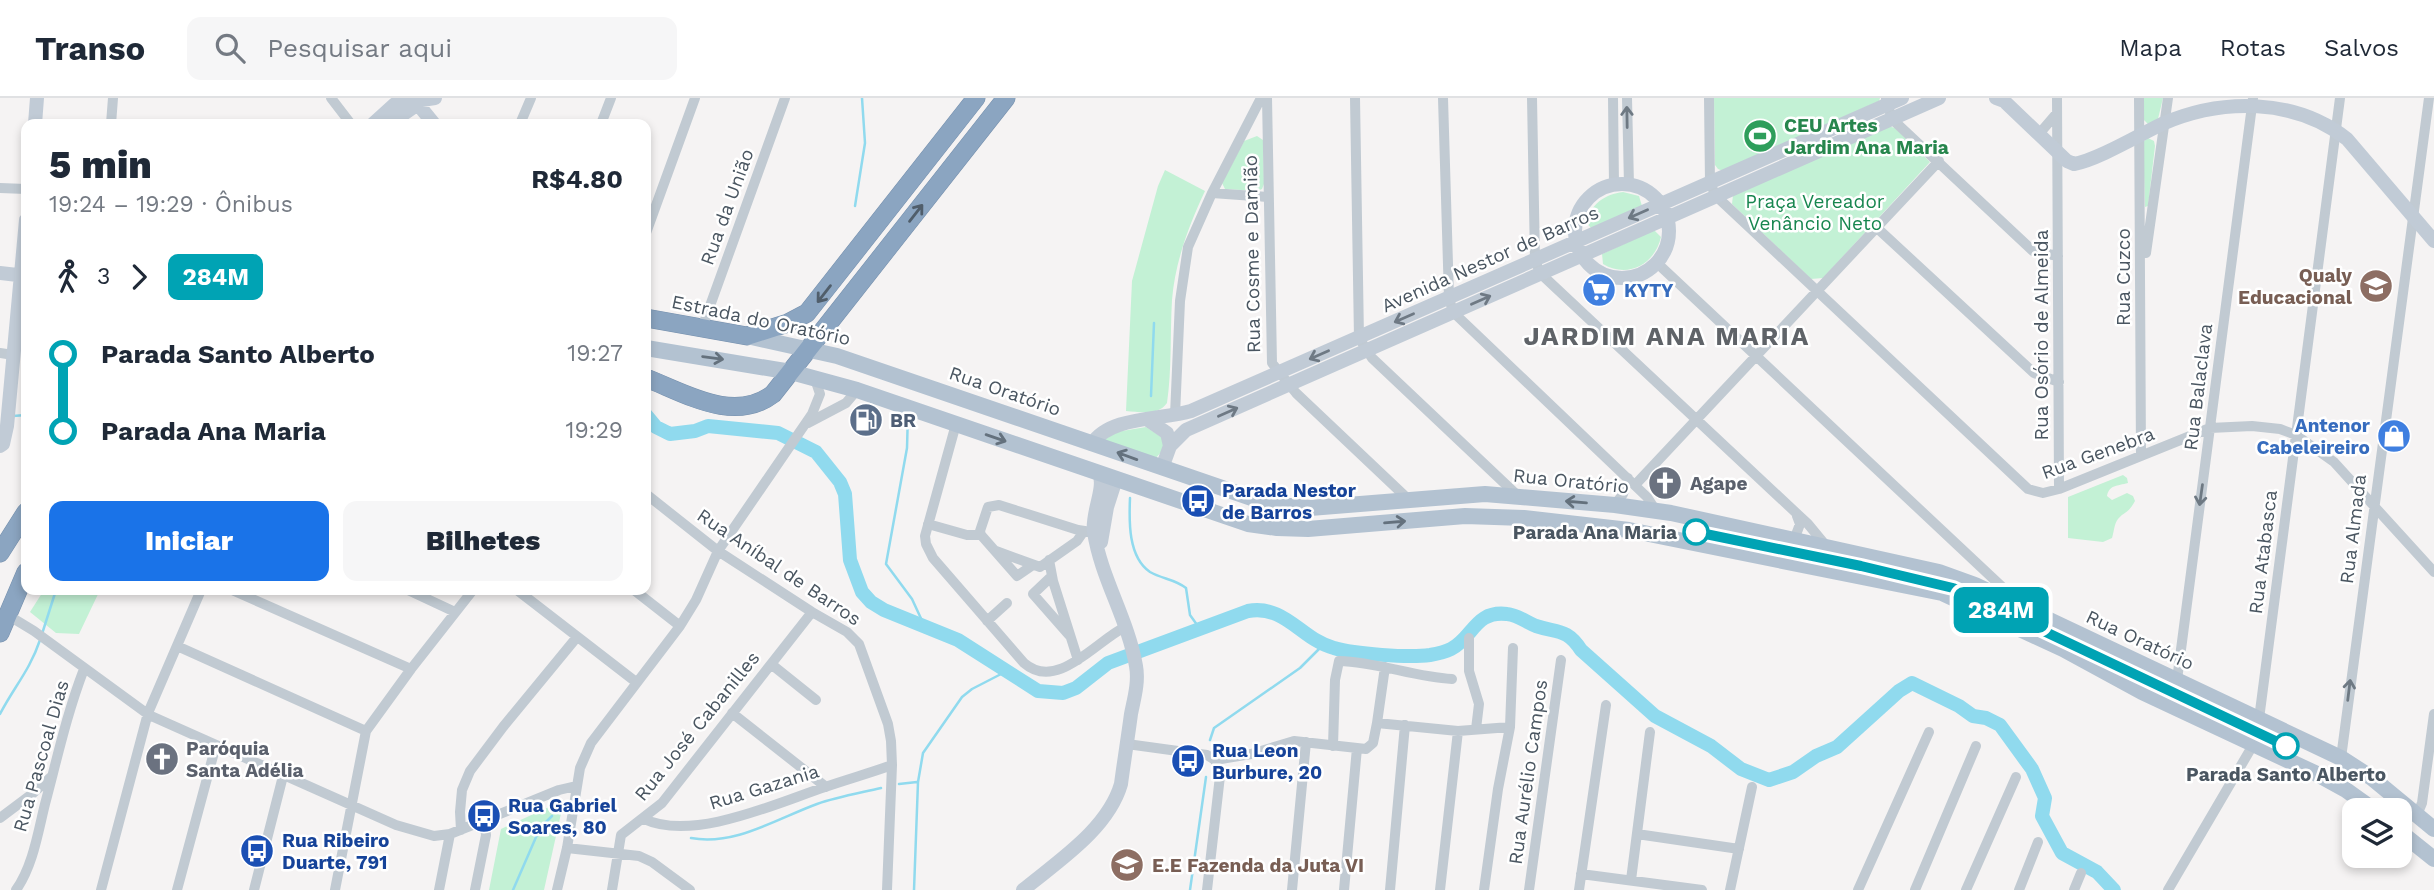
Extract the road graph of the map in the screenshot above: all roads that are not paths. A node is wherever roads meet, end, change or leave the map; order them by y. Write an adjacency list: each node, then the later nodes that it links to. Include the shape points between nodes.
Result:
1 (37, 98): 34 (street)
2 (113, 98): 35 (street)
3 (331, 98): 36 (street)
4 (435, 98): 30 (street)
5 (440, 98): 40 (street)
6 (531, 98): 41 (street)
7 (611, 98): 42 (street)
8 (695, 98): 62 (street)
9 (785, 98): 78 (street, Rua da União)
10 (1006, 98): 33 (highway)
11 (1261, 98): 43 (street)
12 (1267, 98): 46 (street, Rua Cosme e Damião)
13 (1355, 98): 80 (street)
14 (1443, 98): 76 (street)
15 (1532, 98): 69 (street)
16 (1613, 98): 53 (street)
17 (1627, 98): 53 (street, one-way to 17)
18 (1709, 98): 56 (street)
19 (1902, 98): 31 (street, Avenida Nestor de Barros)
20 (1939, 98): 31 (street, Avenida Nestor de Barros)
21 (2057, 98): 32 (street, Rua Osório de Almeida)
22 (2139, 98): 48 (street, Rua Cuzco)
23 (2168, 98): 44 (street)
24 (2340, 98): 45 (street, Rua Atabasca)
25 (2429, 98): 60 (street, Rua Almada)
26 (2001, 99): 47 (street)
27 (2253, 99): 44 (street); 45 (street, via 2298,110); 100 (street, Rua Balaclava)
28 (970, 100): 33 (highway); 79 (highway, one-way to 79, via 807,313)
29 (396, 101): 30 (street); 37 (street)
30 (415, 101): 38 (street); 39 (street)
31 (1888, 107): 50 (street); 56 (street, Avenida Nestor de Barros)
32 (2057, 113): 47 (street); 49 (street, Rua Osório de Almeida)
33 (994, 114): 82 (highway, one-way to 33)
34 (35, 119)
35 (111, 119)
36 (347, 119)
37 (378, 119)
38 (395, 119)
39 (430, 119)
40 (434, 119)
41 (522, 119)
42 (603, 119)
43 (1250, 119): 46 (street, Rua Cosme e Damião); 57 (street)
44 (2164, 122): 48 (street); 73 (street)
45 (2336, 129): 60 (street); 101 (street, Rua Atabasca)
46 (1267, 132): 58 (street, Rua Cosme e Damião)
47 (2039, 134): 49 (street)
48 (2139, 136): 51 (street); 73 (street, Rua Cuzco)
49 (2056, 150): 51 (street); 52 (street, Rua Osório de Almeida)
50 (1938, 161): 63 (street); 66 (street, via 2033,251)
51 (2071, 163): 52 (street)
52 (2057, 180): 66 (street, Rua Osório de Almeida)
53 (1621, 185): 59 (street, via 1643,189); 65 (street, via 1596,192 1583,206 1576,223)
54 (0, 188): 55 (street)
55 (21, 189)
56 (1713, 190): 59 (street, Avenida Nestor de Barros); 61 (street, Avenida Nestor de Barros); 75 (street, Rua Genebra)
57 (1212, 193): 58 (street); 95 (street, via 1193,232 1184,266)
58 (1268, 197): 87 (street, Rua Cosme e Damião, via 1272,359)
59 (1661, 204): 61 (street); 65 (street, Avenida Nestor de Barros, one-way to 65)
60 (2412, 215): 64 (street); 119 (street, Rua Almada)
61 (1669, 218): 65 (street, Avenida Nestor de Barros); 67 (street, via 1669,242)
62 (651, 219)
63 (1877, 227): 75 (street); 91 (street, via 2034,373)
64 (2434, 241)
65 (1578, 249): 67 (street, via 1592,267 1614,277 1637,275); 69 (street, Avenida Nestor de Barros)
66 (2058, 256): 91 (street, Rua Osório de Almeida)
67 (1657, 263): 84 (street)
68 (0, 264): 70 (street)
69 (1538, 267): 76 (street, Avenida Nestor de Barros); 97 (street)
70 (21, 270)
71 (21, 271): 72 (street)
72 (0, 273)
73 (2141, 285): 105 (street, Rua Cuzco)
74 (21, 286): 83 (street)
75 (1817, 291): 84 (street); 113 (street, Rua Genebra, via 2028,489 2043,493)
76 (1451, 305): 80 (street, Avenida Nestor de Barros); 111 (street)
77 (651, 319): 78 (highway, Estrada do Oratório)
78 (702, 328): 79 (highway, Estrada do Oratório)
79 (747, 336): 82 (main road, Estrada do Oratório)
80 (1362, 344): 87 (street, Avenida Nestor de Barros, one-way to 87); 92 (street, Avenida Nestor de Barros); 107 (street)
81 (651, 349): 86 (main road, one-way to 86)
82 (809, 349): 85 (main road, Estrada do Oratório); 86 (highway)
83 (7, 354): 94 (street)
84 (1757, 355): 97 (street); 145 (street)
85 (858, 363): 89 (main road, Estrada do Oratório); 93 (main road)
86 (791, 372): 88 (main road); 90 (highway, via 767,399 734,408)
87 (1279, 373): 92 (street); 95 (street, Avenida Nestor de Barros)
88 (815, 379): 93 (main road); 99 (street, via 820,399)
89 (906, 379): 103 (main road, Rua Oratório)
90 (651, 381)
91 (2059, 382): 113 (street, Rua Osório de Almeida)
92 (1289, 385): 104 (street, Avenida Nestor de Barros, one-way to 92, via 1186,430); 110 (street)
93 (857, 390): 98 (main road); 99 (street, via 846,403)
94 (6, 397): 102 (street)
95 (1175, 415): 96 (street, Avenida Nestor de Barros)
96 (1148, 420): 103 (street, Avenida Nestor de Barros, via 1113,426); 104 (street, via 1167,433)
97 (1695, 420): 111 (street); 123 (street)
98 (956, 424): 108 (main road, one-way to 108); 124 (street)
99 (803, 428): 130 (street)
100 (2210, 428): 101 (street, Rua Genebra, via 2252,426); 105 (street, Rua Genebra); 165 (street, Rua Balaclava, one-way to 165)
101 (2296, 435): 119 (street, Rua Genebra, via 2334,462); 173 (street, Rua Atabasca)
102 (4, 437)
103 (1092, 444): 106 (main road, Rua Oratório, one-way to 103); 108 (main road, via 1090,457)
104 (1170, 446): 106 (street)
105 (2141, 457): 113 (street, Rua Genebra)
106 (1161, 468): 112 (main road, via 1153,483); 118 (main road, Rua Oratório, via 1269,504 1310,508)
107 (1490, 469): 114 (street); 115 (street)
108 (1097, 473): 109 (main road); 126 (street, via 1101,484)
109 (1116, 479): 112 (main road); 126 (street)
110 (1387, 480): 117 (street); 118 (street)
111 (1631, 481): 120 (street); 121 (street)
112 (1137, 487): 169 (main road, one-way to 169, via 1262,526 1308,528 1465,516 1514,517 1613,528 1862,575 1958,598)
113 (2059, 489)
114 (1485, 495): 115 (main road, Rua Oratório); 117 (main road, Rua Oratório)
115 (1519, 496): 120 (main road, Rua Oratório, one-way to 115)
116 (651, 498): 130 (street, Rua Aníbal de Barros)
117 (1408, 499): 118 (main road, Rua Oratório)
118 (1383, 502)
119 (2374, 504): 135 (street, Rua Genebra); 189 (street, Rua Almada, one-way to 119)
120 (1615, 505): 121 (main road, Rua Oratório)
121 (1656, 511): 128 (main road, Rua Oratório)
122 (21, 516): 125 (highway)
123 (1797, 516): 128 (street, via 1800,524); 129 (street)
124 (928, 524): 127 (street); 149 (street, via 926,544 933,558)
125 (5, 529): 132 (highway)
126 (1094, 533): 127 (street, via 992,505 984,514); 133 (street); 154 (street)
127 (981, 535): 131 (street)
128 (1794, 540): 129 (main road, Rua Oratório)
129 (1828, 548): 145 (main road, Rua Oratório, via 1951,576)
130 (718, 551): 147 (street, Rua Aníbal de Barros); 150 (street)
131 (995, 551): 134 (street); 134 (street, via 1017,576)
132 (0, 553)
133 (1049, 560): 134 (street, via 1040,567); 136 (street)
134 (1033, 565)
135 (2434, 572)
136 (1052, 576): 152 (street); 152 (street, via 1033,594)
137 (21, 581): 148 (highway)
138 (199, 595): 156 (street)
139 (244, 595): 163 (street)
140 (419, 595): 146 (street)
141 (469, 595): 146 (street)
142 (523, 595): 153 (street)
143 (640, 595): 150 (street)
144 (1007, 603): 149 (street)
145 (2024, 608): 165 (main road, Rua Oratório)
146 (455, 612): 163 (street)
147 (812, 612): 160 (street, Rua José Cabanilles); 191 (street, Rua Aníbal de Barros, via 848,632 859,644 888,724)
148 (4, 613): 151 (highway); 162 (street)
149 (987, 621): 158 (street, via 1024,663 1037,671)
150 (680, 626): 166 (street)
151 (0, 633)
152 (1069, 635): 158 (street)
153 (577, 637): 166 (street); 206 (street, via 470,772 462,790)
154 (1128, 638): 158 (street, via 1112,634); 183 (street, via 1136,688)
155 (1469, 638): 177 (street, via 1469,671 1479,704)
156 (177, 646): 172 (street); 178 (street)
157 (1513, 648): 176 (street)
158 (1078, 660)
159 (1561, 660): 236 (street, Rua Aurélio Campos)
160 (771, 664): 167 (street); 170 (street, Rua José Cabanilles)
161 (1385, 667): 164 (street); 174 (street); 186 (street, via 1338,661)
162 (84, 669): 172 (street); 194 (street, Rua Pascoal Dias)
163 (411, 669): 178 (street)
164 (1452, 679)
165 (2177, 680): 169 (main road); 173 (main road, Rua Oratório)
166 (636, 682): 196 (street, via 591,743)
167 (816, 700)
168 (1606, 705): 216 (street)
169 (2179, 709): 184 (main road)
170 (732, 713): 197 (street); 203 (street, Rua José Cabanilles, via 662,803)
171 (2434, 713): 201 (street)
172 (148, 714): 185 (street); 219 (street)
173 (2259, 719): 189 (main road, Rua Oratório)
174 (1377, 720): 175 (street); 188 (street, via 1370,746)
175 (1405, 725): 179 (street); 233 (street)
176 (1510, 727): 177 (street); 235 (street)
177 (1476, 729): 179 (street)
178 (366, 731): 200 (street)
179 (1458, 732): 234 (street)
180 (1650, 732): 208 (street)
181 (1929, 732): 240 (street)
182 (1307, 742): 186 (street); 190 (street, via 1289,741); 231 (street)
183 (1127, 744): 190 (street); 229 (street, via 1119,791 1107,816)
184 (2253, 745): 192 (main road); 245 (street)
185 (216, 746): 193 (street); 220 (street)
186 (1333, 746): 188 (street)
187 (1976, 746): 241 (street)
188 (1357, 748): 232 (street)
189 (2341, 758): 192 (main road, via 2334,768); 201 (main road, Rua Oratório)
190 (1215, 760): 230 (street, via 1220,776)
191 (892, 765): 197 (street, Rua Gazania); 228 (street, Rua Aníbal de Barros)
192 (2317, 774): 199 (main road)
193 (284, 775): 200 (street); 221 (street)
194 (52, 776): 202 (street); 218 (street, Rua Pascoal Dias, via 26,873)
195 (2016, 777): 242 (street)
196 (576, 786): 204 (street); 211 (street)
197 (826, 787): 203 (street, Rua Gazania, via 716,822 667,825)
198 (1752, 787): 212 (street)
199 (2357, 798)
200 (350, 806): 207 (street, via 420,834); 222 (street)
201 (2417, 815): 205 (main road, Rua Oratório)
202 (0, 818)
203 (644, 819): 213 (street, Rua José Cabanilles, via 621,835)
204 (484, 820): 206 (street); 224 (street)
205 (2434, 829)
206 (461, 830): 207 (street)
207 (450, 834): 223 (street)
208 (1637, 834): 212 (street); 217 (street)
209 (2412, 841): 214 (main road)
210 (2038, 842): 243 (street)
211 (567, 848): 213 (street); 225 (street)
212 (1739, 849): 239 (street)
213 (617, 853): 226 (street); 227 (street, via 652,862)
214 (2434, 859)
215 (2081, 873): 244 (street)
216 (1581, 874): 217 (street); 237 (street)
217 (1631, 880): 238 (street)
218 (16, 890)
219 (101, 890)
220 (177, 890)
221 (254, 890)
222 (335, 890)
223 (439, 890)
224 (475, 890)
225 (557, 890)
226 (612, 890)
227 (690, 890)
228 (887, 890)
229 (1023, 890)
230 (1207, 890)
231 (1292, 890)
232 (1344, 890)
233 (1390, 890)
234 (1440, 890)
235 (1484, 890)
236 (1529, 890)
237 (1579, 890)
238 (1702, 890)
239 (1730, 890)
240 (1858, 890)
241 (1915, 890)
242 (1966, 890)
243 (2019, 890)
244 (2074, 890)
245 (2168, 890)

